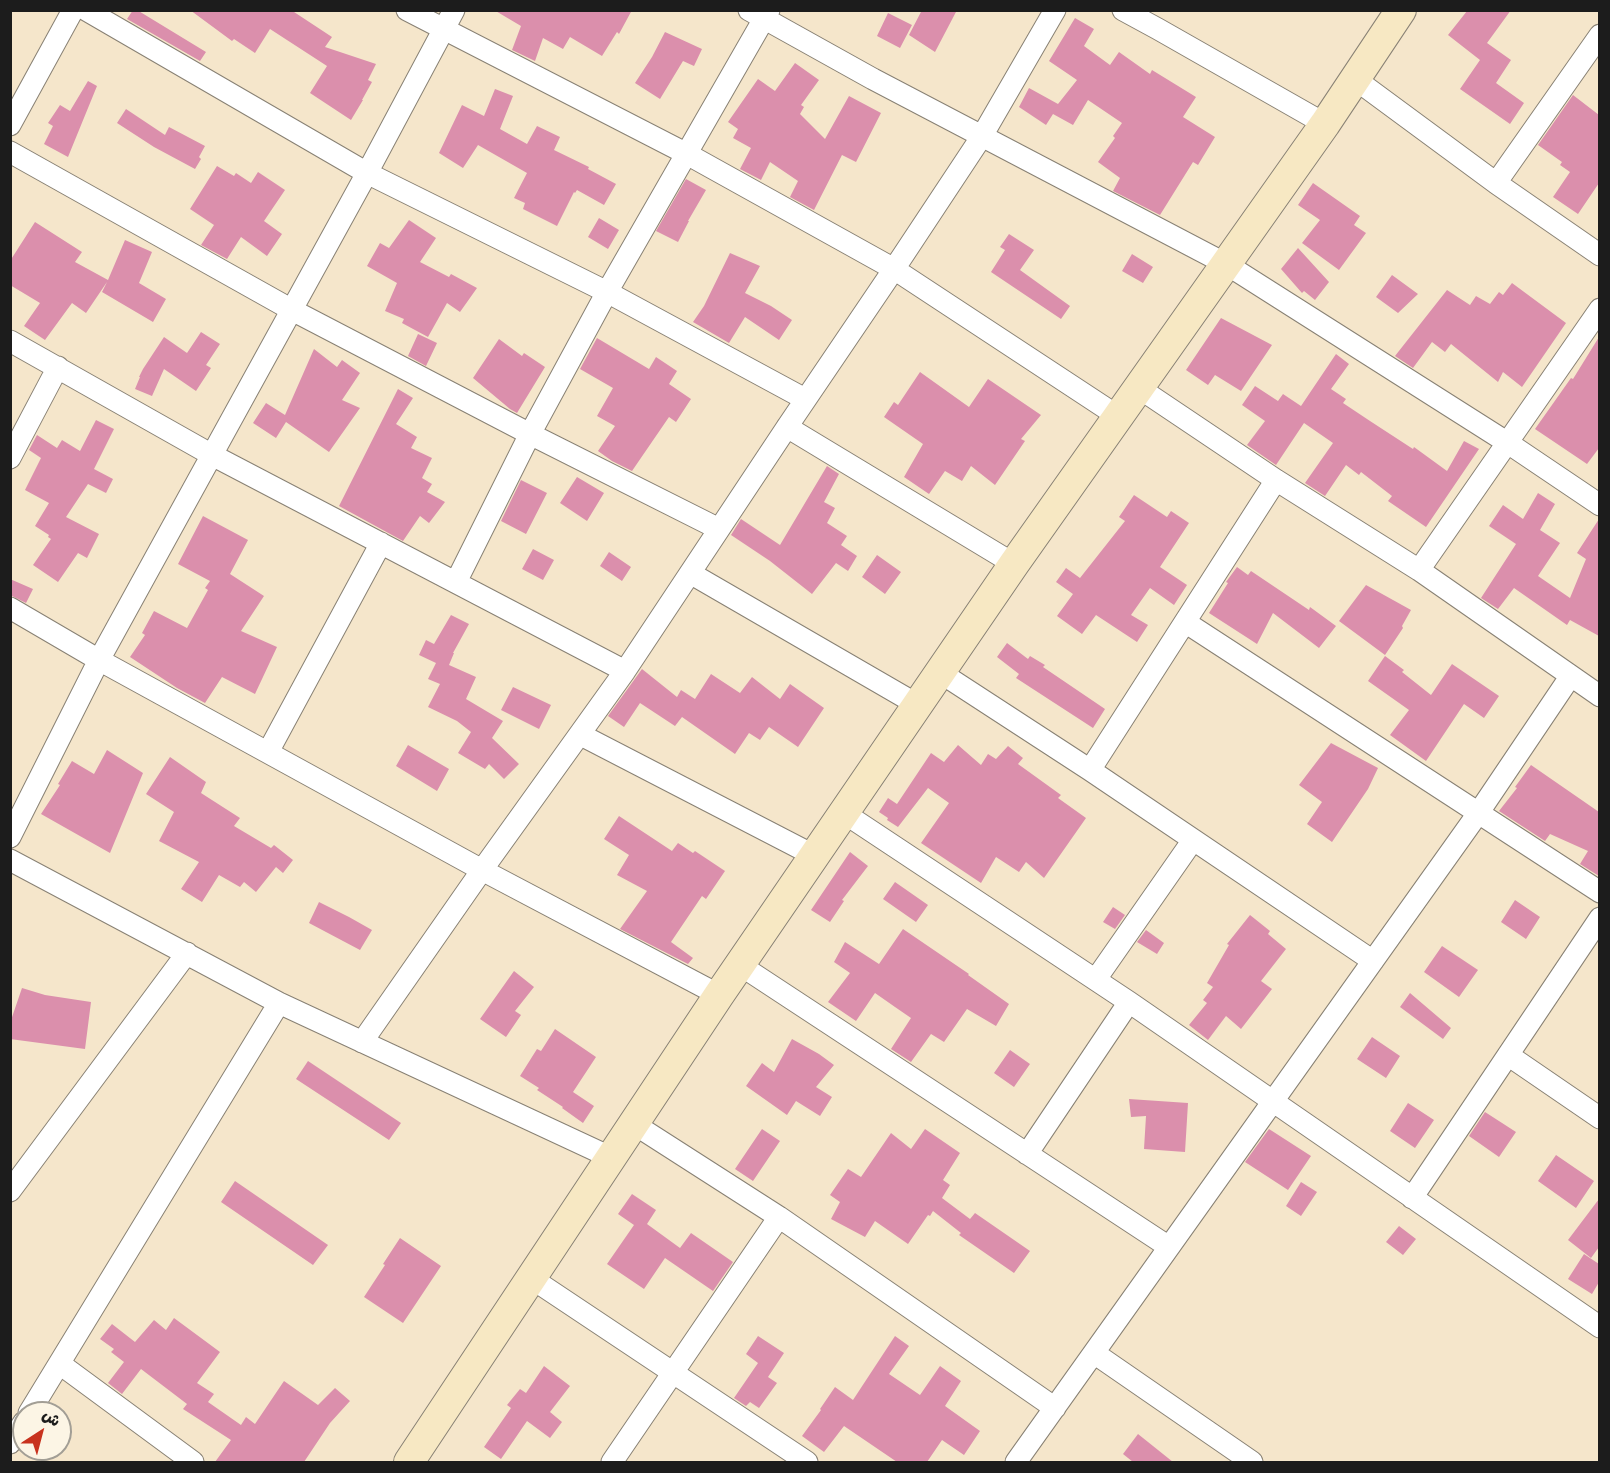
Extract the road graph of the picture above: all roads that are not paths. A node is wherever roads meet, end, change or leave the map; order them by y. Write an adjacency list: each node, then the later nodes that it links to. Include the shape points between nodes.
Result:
1 (73, 10): 14 (street)
2 (86, 10): 18 (street)
3 (407, 10): 10 (street)
4 (454, 10): 10 (street)
5 (1055, 10): 15 (street)
6 (1123, 10): 9 (street)
7 (1401, 10): 12 (street)
8 (761, 13): 15 (street, via 873,79); 17 (street)
9 (1163, 20): 13 (street)
10 (444, 29): 17 (street); 18 (street)
11 (1598, 41): 19 (street)
12 (1355, 79): 13 (street); 19 (street)
13 (1325, 124): 21 (street)
14 (10, 125)
15 (982, 136): 21 (street); 22 (street)
16 (10, 152): 25 (street)
17 (687, 154): 22 (street); 23 (street)
18 (368, 173): 23 (street); 25 (street)
19 (1496, 183): 20 (street)
20 (1599, 255)
21 (1226, 264): 28 (street); 33 (street)
22 (894, 269): 29 (street); 30 (street)
23 (607, 292): 29 (street); 32 (street)
24 (1599, 309): 33 (street)
25 (292, 310): 32 (street); 34 (street)
26 (10, 341): 27 (street)
27 (58, 367): 34 (street); 35 (street)
28 (1139, 388): 30 (street); 36 (street)
29 (805, 399): 31 (street)
30 (1119, 417): 40 (street)
31 (787, 427): 38 (street); 40 (street)
32 (530, 434): 38 (street); 43 (street)
33 (1508, 443): 37 (street); 41 (street)
34 (212, 455): 39 (street); 46 (street)
35 (10, 458)
36 (1276, 480): 41 (street); 45 (street)
37 (1599, 506)
38 (719, 529): 42 (street)
39 (381, 543): 43 (street); 53 (street)
40 (1014, 564): 48 (street)
41 (1419, 570): 49 (street)
42 (690, 573): 47 (street); 51 (street)
43 (456, 582): 47 (street)
44 (10, 608): 46 (street)
45 (1185, 622): 54 (street); 55 (street)
46 (99, 660): 53 (street); 57 (street)
47 (625, 671): 52 (street)
48 (940, 673): 51 (street); 54 (street)
49 (1570, 677): 50 (street); 55 (street)
50 (1599, 696)
51 (918, 705): 56 (street)
52 (581, 735): 59 (street); 61 (street)
53 (268, 752): 61 (street)
54 (1090, 770): 58 (street)
55 (1479, 812): 62 (street); 65 (street)
56 (844, 813): 59 (street); 67 (street)
57 (10, 837)
58 (1193, 840): 65 (street); 67 (street)
59 (815, 856): 66 (street)
60 (10, 860): 64 (street)
61 (482, 870): 68 (street); 71 (street)
62 (1599, 892)
63 (1599, 918): 72 (street)
64 (187, 953): 70 (street); 78 (street)
65 (1373, 961): 73 (street)
66 (740, 965): 68 (street); 76 (street)
67 (1096, 979): 69 (street)
68 (719, 995): 75 (street)
69 (1130, 1002): 73 (street); 76 (street)
70 (279, 1003): 71 (street); 85 (street)
71 (362, 1042): 77 (street)
72 (1508, 1055): 74 (street); 79 (street)
73 (1274, 1101): 79 (street); 81 (street)
74 (1599, 1118)
75 (634, 1124): 77 (street); 80 (street)
76 (1027, 1154): 81 (street)
77 (612, 1158): 82 (street)
78 (10, 1191)
79 (1412, 1198): 83 (street)
80 (779, 1217): 86 (street); 88 (street)
81 (1169, 1247): 84 (street)
82 (531, 1278): 86 (street); 90 (street)
83 (1599, 1327)
84 (1094, 1353): 88 (street); 94 (street)
85 (60, 1364): 87 (street); 89 (street)
86 (672, 1372): 91 (street); 92 (street)
87 (37, 1401)
88 (1054, 1408): 93 (street)
89 (193, 1462)
90 (409, 1462)
91 (612, 1462)
92 (807, 1462)
93 (1016, 1462)
94 (1252, 1462)

